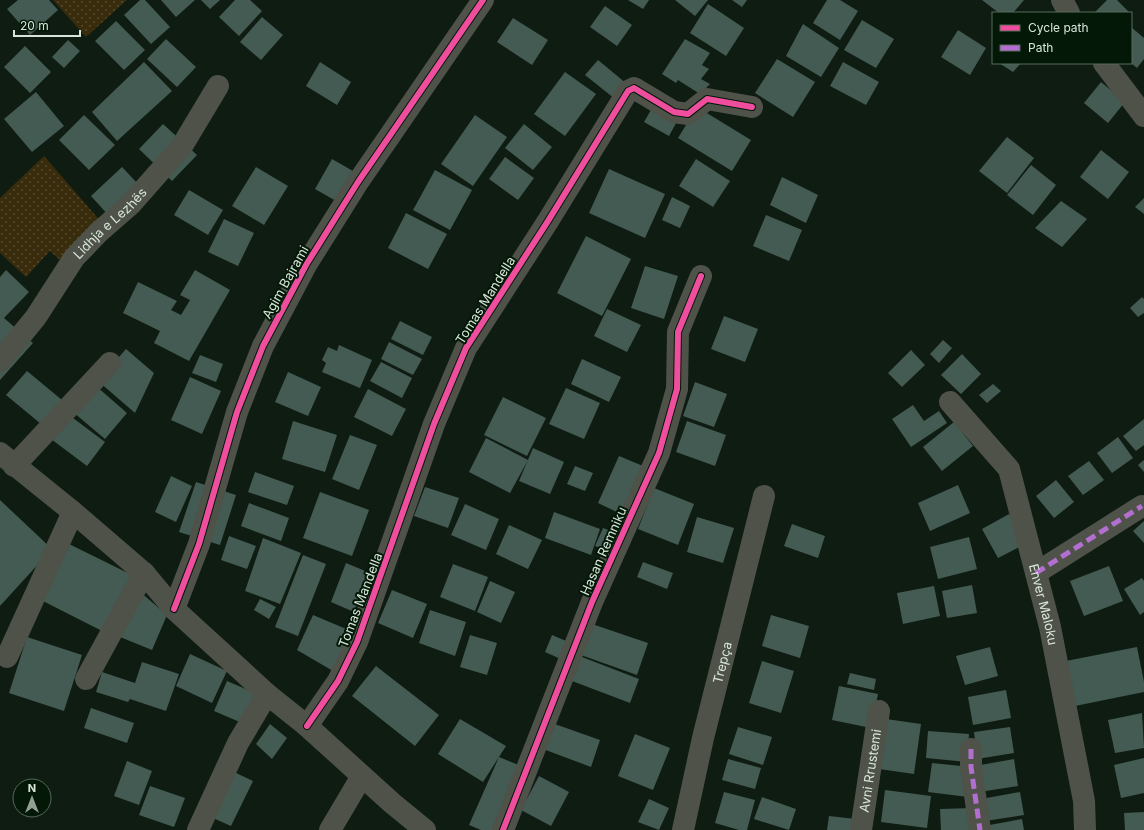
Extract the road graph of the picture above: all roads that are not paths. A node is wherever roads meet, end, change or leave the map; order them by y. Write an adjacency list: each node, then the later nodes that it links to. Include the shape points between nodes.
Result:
1 (483, 0): 18 (street, Agim Bajrami, via 354,189 306,265 263,346 237,412 199,544)
2 (1062, 0): 3 (street)
3 (1068, 12)
4 (1105, 64): 7 (street)
5 (218, 86): 9 (street, Lidhja e Lezhës, via 182,146 131,204 74,258 36,317)
6 (752, 107): 23 (street, Tomas Mandella, via 707,99 688,114 674,112 634,88 628,91 466,348 434,424 357,642 338,681)
7 (1144, 116)
8 (701, 276): 29 (street, Hasan Remniku, via 678,332 677,390 659,453 592,602)
9 (0, 361)
10 (110, 364): 12 (street)
11 (950, 402): 16 (street, Enver Maloku, via 1009,469)
12 (7, 460): 15 (street)
13 (764, 496): 30 (street, Trepça, via 703,738)
14 (1142, 506): 16 (street)
15 (73, 512): 17 (street); 19 (street)
16 (1036, 573): 33 (street, Enver Maloku, via 1050,627 1084,801)
17 (144, 574): 18 (street); 20 (street)
18 (174, 609): 21 (street)
19 (7, 657)
20 (86, 679)
21 (267, 694): 23 (street); 26 (street, via 238,743)
22 (879, 711): 31 (street, Avni Rrustemi)
23 (307, 726): 25 (street)
24 (971, 749): 32 (street)
25 (362, 776): 27 (street); 28 (street)
26 (198, 830)
27 (330, 830)
28 (425, 830)
29 (503, 830)
30 (683, 830)
31 (861, 830)
32 (980, 830)
33 (1085, 830)

